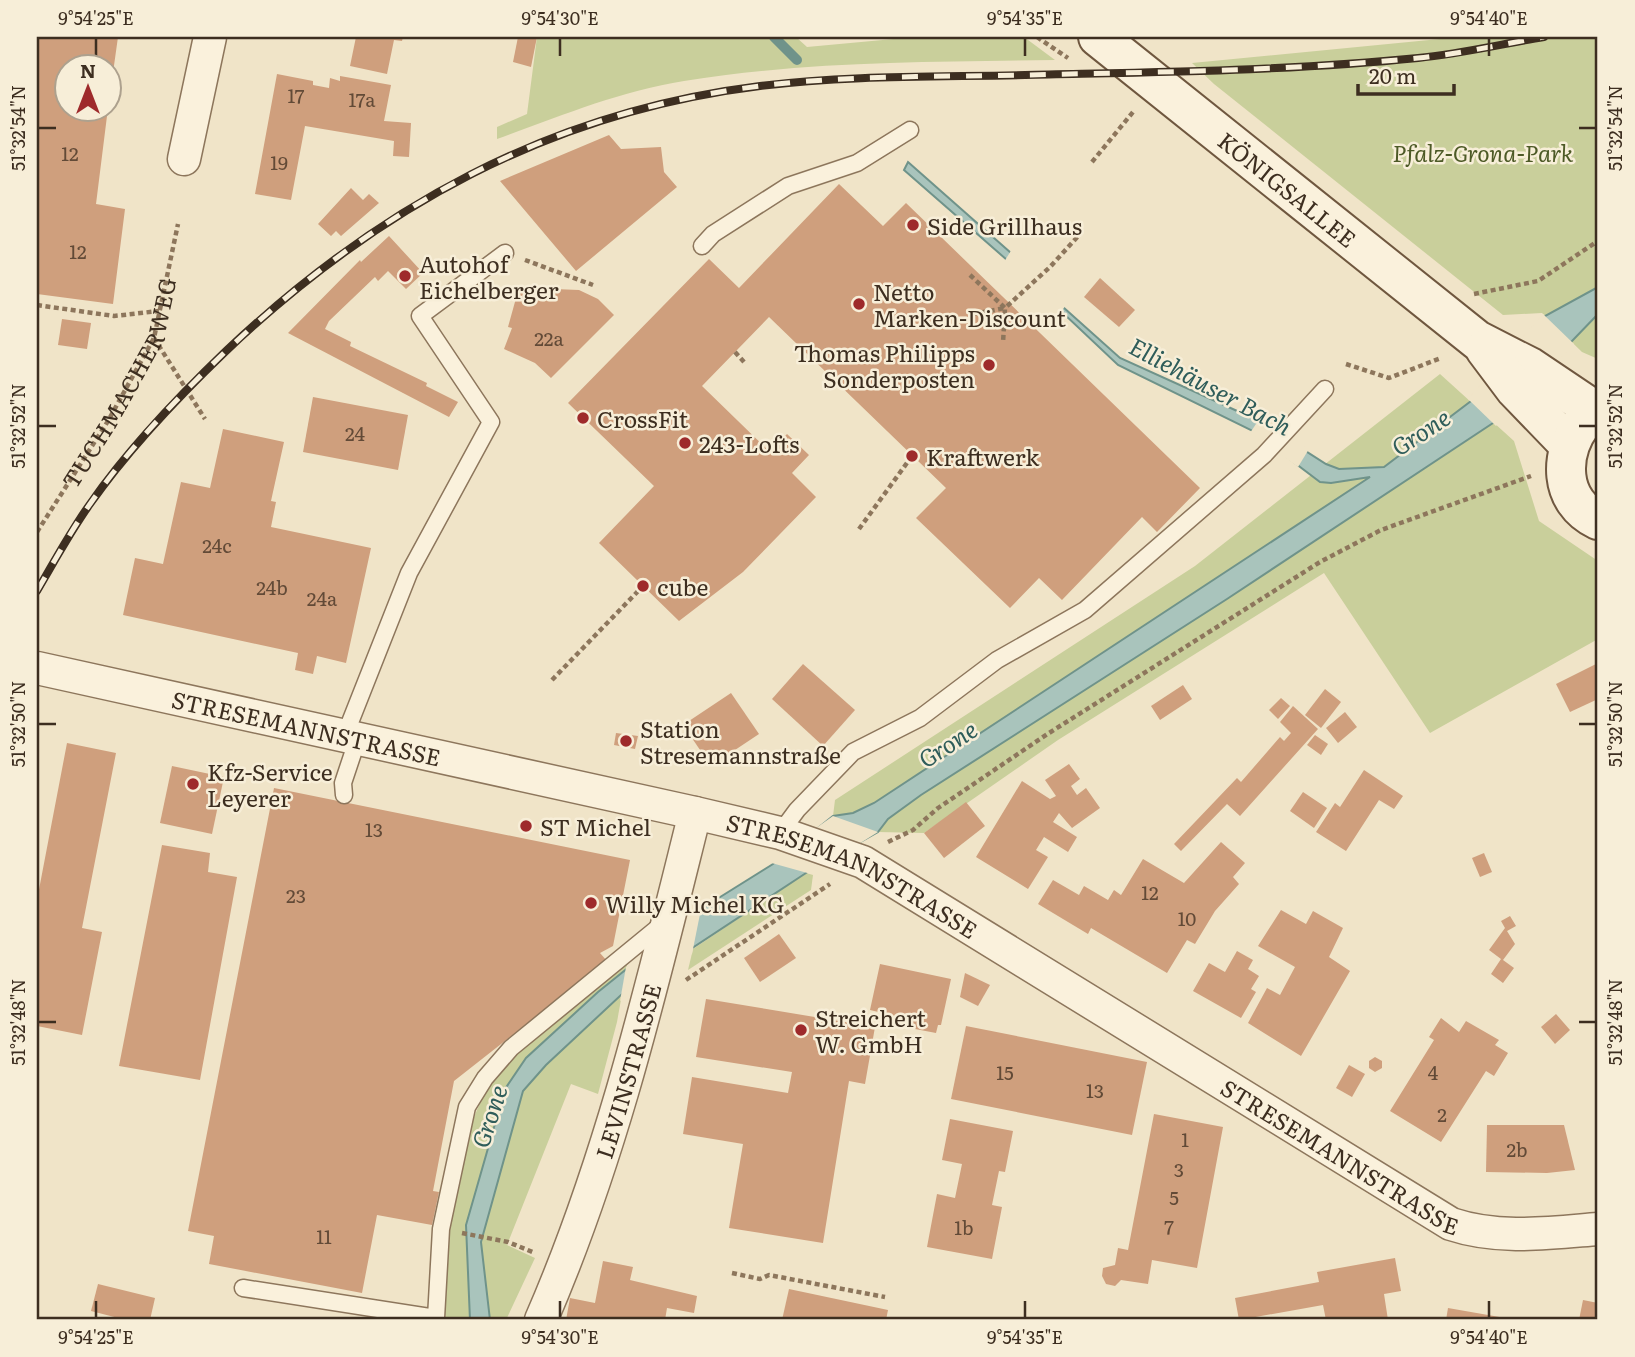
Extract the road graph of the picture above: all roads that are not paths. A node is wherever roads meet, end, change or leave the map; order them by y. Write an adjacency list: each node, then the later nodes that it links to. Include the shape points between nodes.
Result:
1 (209, 37): 4 (street)
2 (1098, 37): 8 (street, KÖNIGSALLEE, via 1477,340 1530,367)
3 (910, 130): 5 (lane, via 857,163 788,186 713,234)
4 (184, 159)
5 (702, 246)
6 (505, 253): 13 (lane, via 420,317 492,422 409,573)
7 (1325, 389): 16 (lane, via 1264,455 1085,610 997,660 920,718 853,752 797,810)
8 (1547, 399): 9 (street, KÖNIGSALLEE); 10 (street, KÖNIGSALLEE)
9 (1597, 412): 10 (street, KÖNIGSALLEE, via 1582,423)
10 (1569, 445): 11 (street, via 1565,469 1570,492 1583,510)
11 (1598, 520)
12 (37, 668): 13 (street, STRESEMANNSTRASSE)
13 (352, 737): 14 (lane); 15 (street, STRESEMANNSTRASSE)
14 (344, 795)
15 (695, 813): 16 (street, STRESEMANNSTRASSE); 17 (street, LEVINSTRASSE)
16 (789, 837): 18 (street, STRESEMANNSTRASSE, via 853,859 1451,1224 1486,1233 1533,1235)
17 (668, 924): 19 (lane, via 510,1048 467,1108 441,1229 436,1318); 20 (street, LEVINSTRASSE, via 607,1149)
18 (1598, 1229)
19 (243, 1288)
20 (541, 1320)

